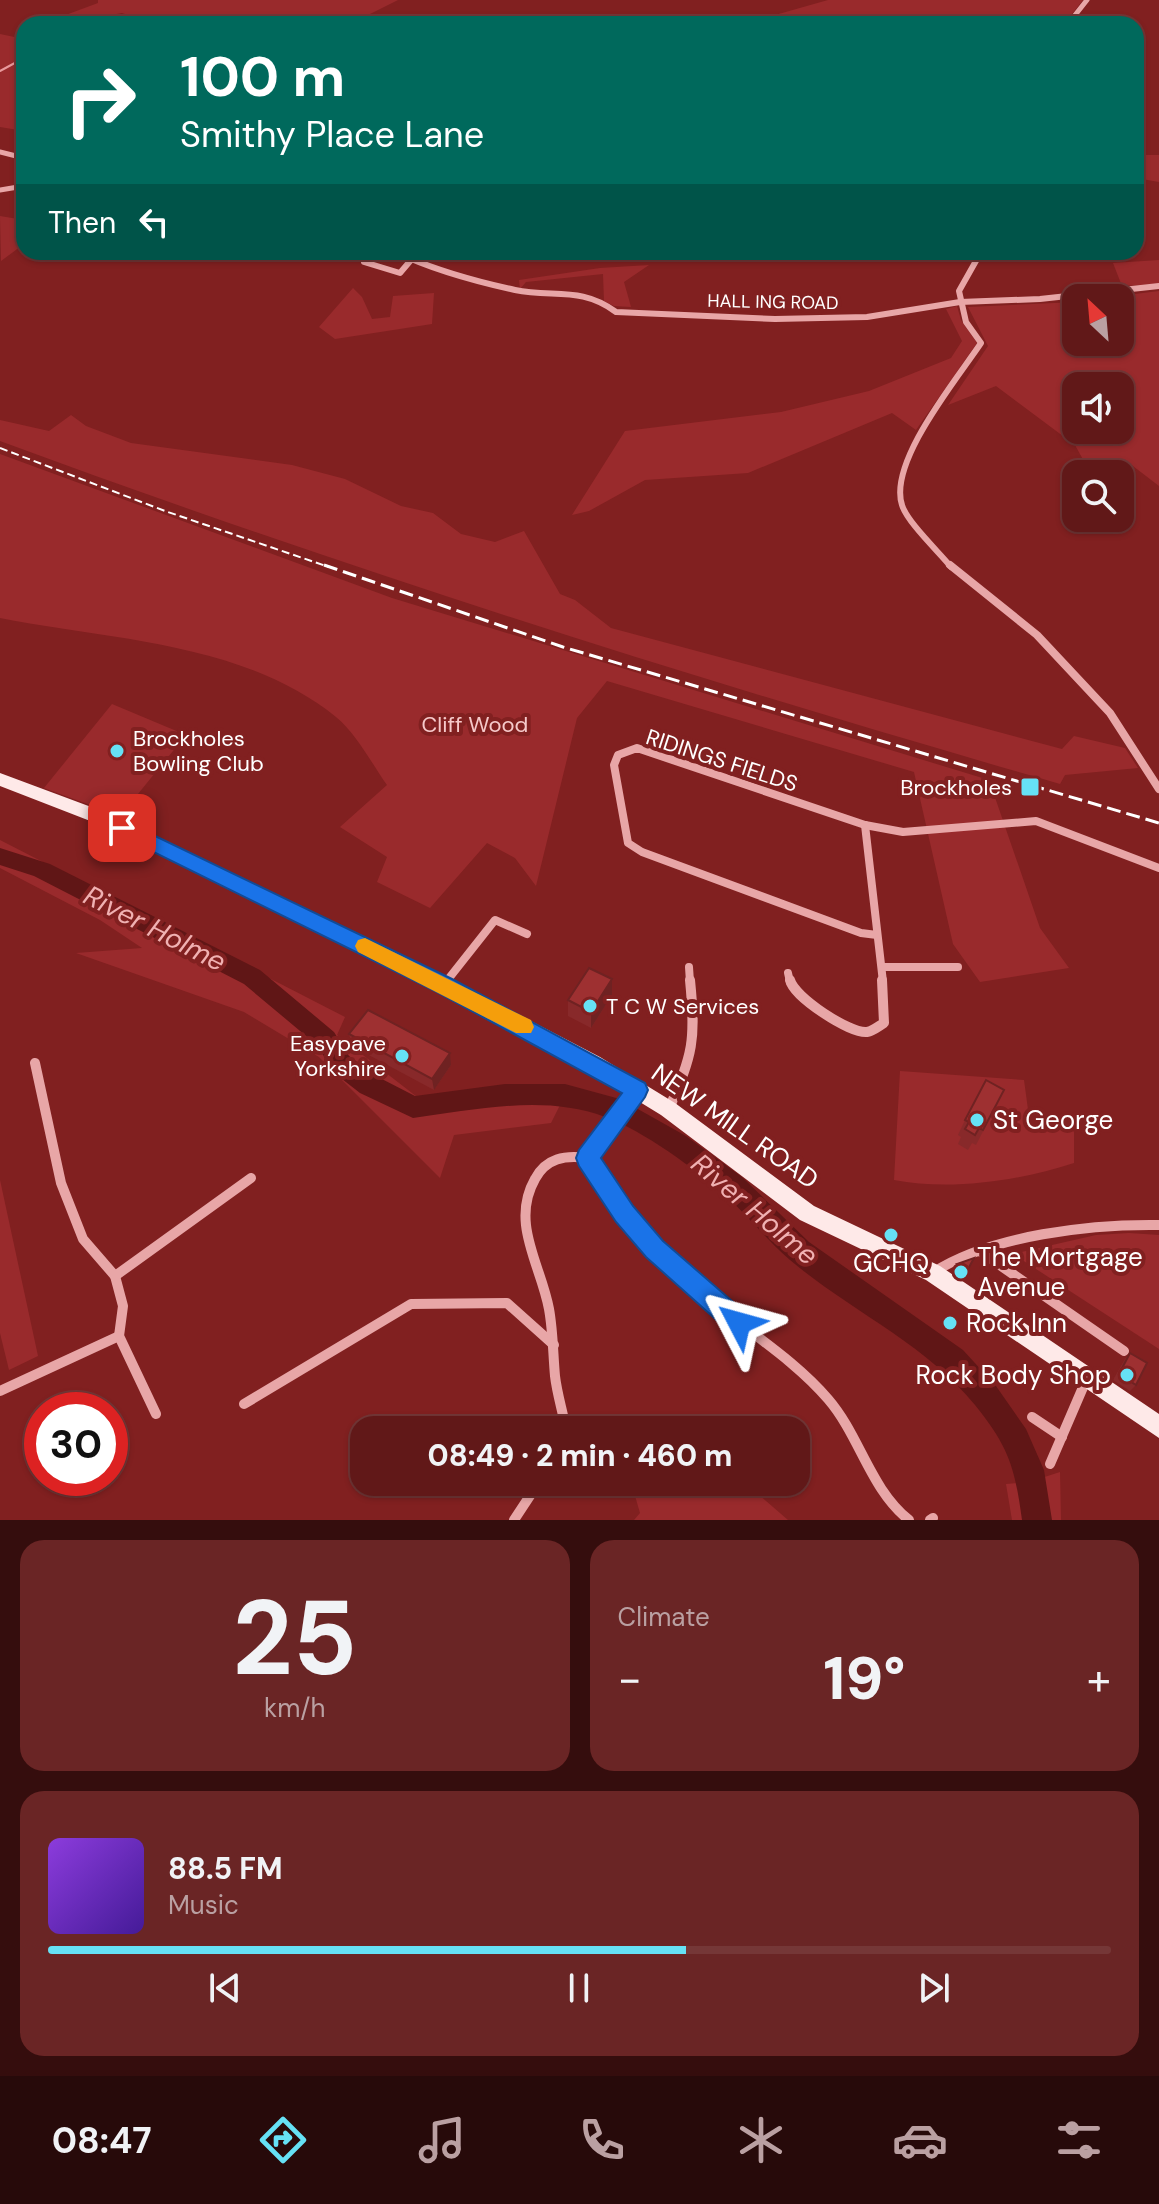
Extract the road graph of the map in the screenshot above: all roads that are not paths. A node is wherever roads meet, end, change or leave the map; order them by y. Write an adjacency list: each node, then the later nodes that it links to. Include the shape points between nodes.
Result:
1 (1087, 0): 2 (street)
2 (1074, 16)
3 (411, 260): 5 (street, via 400,273); 7 (street, HALL ING ROAD, via 518,291 565,292 601,301 616,312 839,318)
4 (976, 260): 7 (street, via 959,291)
5 (364, 262)
6 (1159, 286): 7 (street, HALL ING ROAD)
7 (960, 302): 9 (street, via 981,343 909,453 899,487 902,507 951,567 1037,635 1110,713)
8 (0, 779): 18 (main road, NEW MILL ROAD, via 104,819)
9 (1159, 789)
10 (865, 825): 11 (street, RIDINGS FIELDS, via 903,832 1036,821); 13 (street); 13 (street, RIDINGS FIELDS, via 637,748 618,755 614,765 628,843 635,848)
11 (1159, 868)
12 (527, 934): 18 (street, via 495,920)
13 (877, 935): 15 (street)
14 (689, 967): 21 (street, via 695,1031 689,1063)
15 (882, 967): 16 (street); 17 (street, via 884,1023 870,1032 856,1031 801,998 792,990)
16 (958, 967)
17 (788, 973)
18 (444, 985): 20 (main road, NEW MILL ROAD)
19 (35, 1063): 27 (street, via 61,1183 83,1239)
20 (633, 1095): 21 (main road, NEW MILL ROAD); 22 (street)
21 (668, 1109): 26 (main road, NEW MILL ROAD, via 807,1213)
22 (587, 1158): 29 (street, via 553,1159 540,1170 523,1205 525,1229 548,1300); 42 (street, via 655,1249 824,1393 846,1421 887,1496)
23 (251, 1178): 27 (street)
24 (1159, 1225): 25 (street, via 1091,1227)
25 (981, 1252): 26 (street, via 948,1261); 30 (street)
26 (933, 1273): 31 (main road, NEW MILL ROAD)
27 (115, 1276): 28 (street, via 123,1306)
28 (119, 1336): 32 (street); 34 (street)
29 (554, 1346): 33 (street, via 507,1303 411,1304); 35 (street)
30 (1124, 1351)
31 (1088, 1377): 37 (main road, NEW MILL ROAD); 38 (street)
32 (0, 1391)
33 (244, 1404)
34 (156, 1414)
35 (563, 1416)
36 (1032, 1417): 38 (street)
37 (1159, 1427)
38 (1062, 1437): 39 (street)
39 (1050, 1464)
40 (530, 1496): 41 (street)
41 (514, 1520)
42 (909, 1520)

